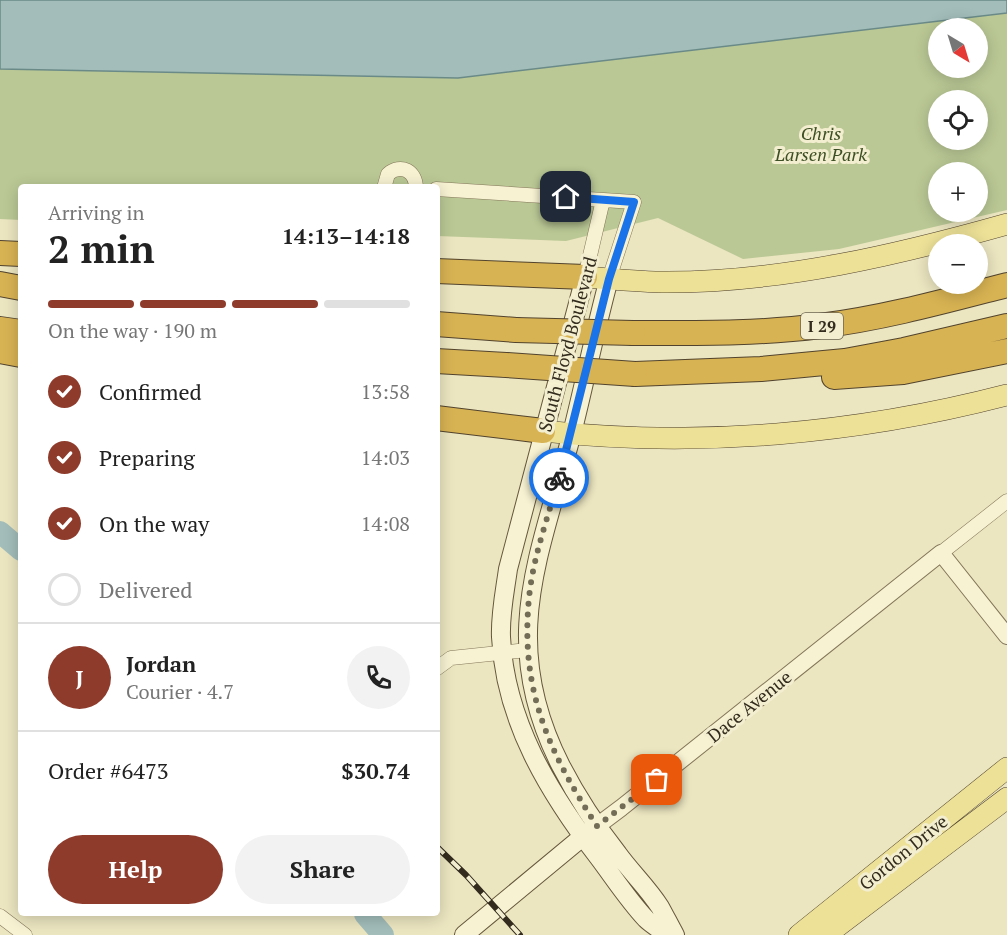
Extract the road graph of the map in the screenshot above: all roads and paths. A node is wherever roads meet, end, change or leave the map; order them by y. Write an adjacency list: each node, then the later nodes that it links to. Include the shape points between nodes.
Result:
1 (385, 184): 2 (street, via 388,174 402,169 414,177)
2 (415, 184)
3 (440, 189): 4 (street)
4 (603, 200): 9 (street, South Floyd Boulevard); 10 (street, South Floyd Boulevard, via 634,202)
5 (1007, 224): 10 (main road, via 944,242 808,270 679,281)
6 (0, 253): 7 (highway)
7 (18, 254)
8 (440, 271): 9 (highway)
9 (585, 277): 10 (main road); 25 (main road, South Floyd Boulevard)
10 (609, 279): 26 (main road, South Floyd Boulevard)
11 (0, 284): 13 (highway)
12 (1007, 285): 14 (highway, I 29, bridge, via 897,313 820,326 737,332 516,330)
13 (18, 287)
14 (440, 324)
15 (1007, 326): 22 (highway, I 29, via 845,361)
16 (0, 329): 17 (highway)
17 (18, 332)
18 (0, 351): 20 (highway)
19 (1007, 351): 22 (highway, via 903,372 808,379)
20 (18, 355)
21 (440, 361): 22 (highway, I 29, bridge, via 635,374)
22 (761, 369)
23 (1007, 395): 26 (main road, via 920,415 794,433 673,439)
24 (440, 418): 25 (highway)
25 (543, 431): 26 (main road); 31 (main road, South Floyd Boulevard, via 508,569 502,608)
26 (572, 434): 30 (main road, South Floyd Boulevard, via 537,557 529,597)
27 (1007, 501): 28 (street, Dace Avenue)
28 (941, 553): 29 (street); 35 (street, Dace Avenue)
29 (1007, 636)
30 (528, 650): 31 (street); 35 (main road, South Floyd Boulevard, via 533,696 544,729)
31 (502, 653): 32 (street, via 451,658); 35 (main road, South Floyd Boulevard, via 511,703 526,742 551,791)
32 (440, 666)
33 (1007, 768): 36 (main road, Gordon Drive)
34 (1007, 798): 36 (main road, Gordon Drive)
35 (590, 831): 38 (main road, Dace Avenue); 40 (main road, South Floyd Boulevard, via 647,920); 41 (main road, South Floyd Boulevard, via 659,905)
36 (862, 896): 42 (main road, Gordon Drive); 43 (main road, Gordon Drive)
37 (0, 916): 39 (street)
38 (470, 930)
39 (25, 935)
40 (668, 935)
41 (675, 935)
42 (799, 935)
43 (826, 935)

